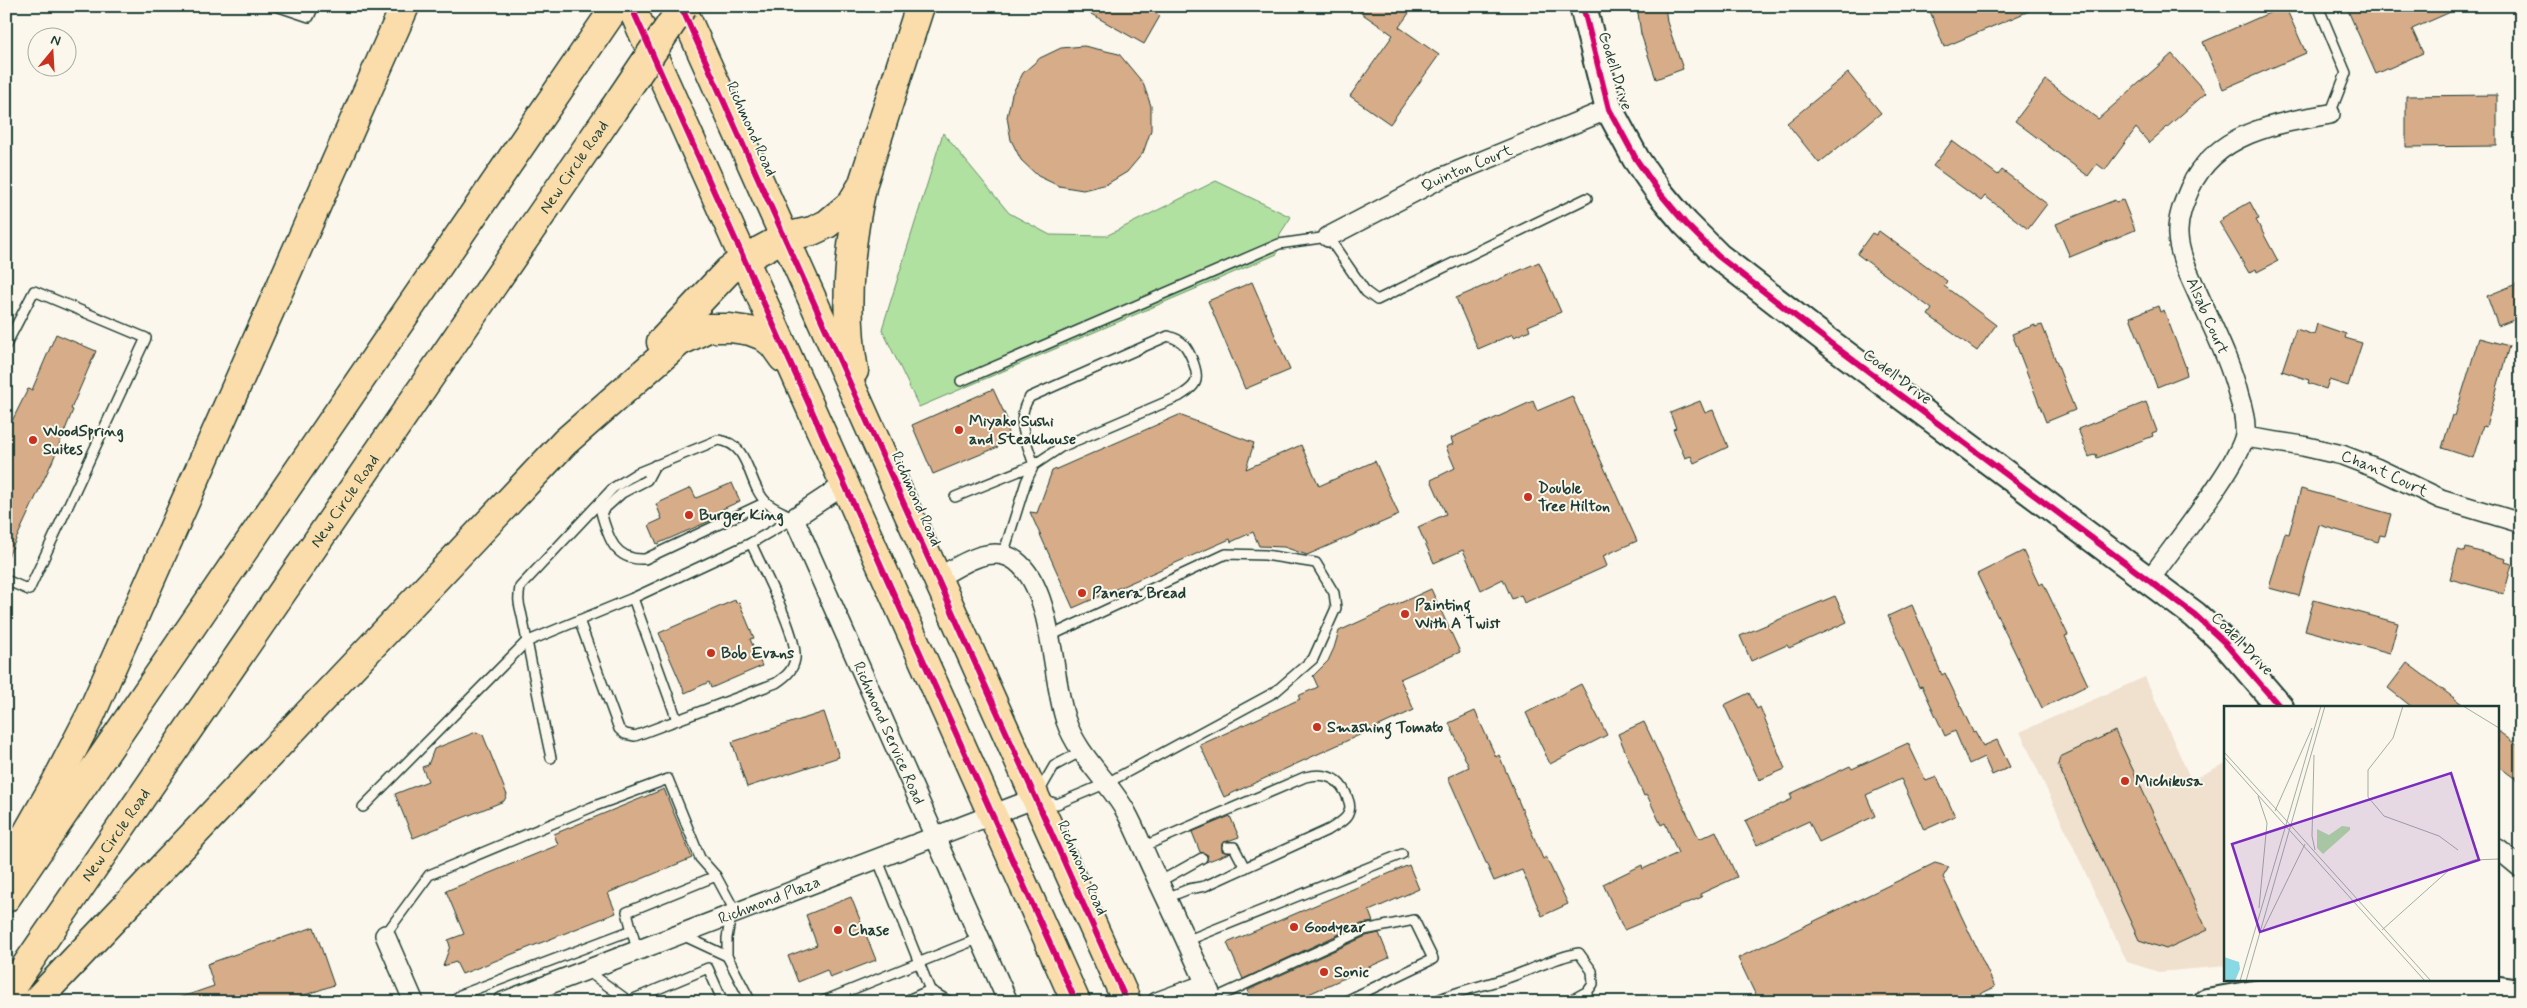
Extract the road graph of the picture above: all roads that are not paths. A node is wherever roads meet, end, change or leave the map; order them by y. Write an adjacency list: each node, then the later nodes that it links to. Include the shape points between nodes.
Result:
1 (276, 6): 2 (lane, via 309,17)
2 (314, 6)
3 (404, 6): 56 (highway, via 91,714)
4 (616, 6): 59 (highway)
5 (630, 6): 16 (highway)
6 (682, 6): 14 (highway, Richmond Road); 73 (highway, New Circle Road, bridge)
7 (920, 6): 12 (highway)
8 (1583, 6): 10 (street, Codell Drive)
9 (2318, 6): 11 (lane, via 2346,73)
10 (1609, 109): 15 (street, Quinton Court, via 1440,178); 34 (street, Codell Drive, via 1636,159 1659,192 1718,256)
11 (2330, 114): 22 (street, Alsab Court, via 2280,122 2242,136 2213,154 2197,173 2180,218 2178,234 2184,263 2235,379 2246,422)
12 (863, 183): 14 (highway, via 851,204 826,224); 20 (highway, via 852,245 848,310)
13 (1586, 198): 15 (lane, via 1377,300 1366,292)
14 (785, 237): 16 (highway); 20 (highway, Richmond Road)
15 (1328, 237): 18 (lane, via 1279,244)
16 (744, 259): 19 (highway); 21 (highway, via 728,271)
17 (6, 345): 33 (lane, via 34,292 146,338 29,590)
18 (961, 381)
19 (802, 389): 21 (highway, via 774,344 763,336 743,330 708,328 679,342); 25 (highway)
20 (861, 407): 32 (highway, Richmond Road)
21 (584, 426): 76 (highway, via 558,449)
22 (2244, 436): 29 (street, Chant Court, via 2342,455 2442,499); 34 (street, Alsab Court, via 2227,471)
23 (655, 465): 27 (lane, via 718,440 728,440 738,448); 27 (lane, via 647,480 622,494 601,512 613,542 622,555 631,560 645,559); 38 (lane, via 613,488 520,587 517,602)
24 (1034, 465): 24 (lane, via 1061,447 1190,389 1196,381 1196,371 1185,346 1168,336 1030,397 1023,406 1022,421); 26 (lane); 31 (lane)
25 (844, 484): 28 (street); 46 (highway)
26 (955, 497)
27 (766, 502): 28 (lane)
28 (794, 518): 30 (lane); 47 (street, Richmond Service Road)
29 (2521, 523)
30 (751, 543): 35 (lane); 40 (lane, via 793,641 795,660 789,674 776,683)
31 (1003, 555): 32 (street, via 984,554); 37 (street, via 1024,568 1037,591)
32 (936, 579): 44 (highway, Richmond Road)
33 (6, 580)
34 (2148, 582): 39 (street, Codell Drive, via 2195,615 2224,642)
35 (633, 598): 36 (lane); 40 (lane)
36 (579, 620): 38 (lane); 40 (lane, via 619,729 624,734 635,736)
37 (1050, 636): 41 (street, via 1065,720); 43 (lane, via 1226,554 1316,563 1334,593 1336,608 1313,659 1275,692)
38 (526, 642): 42 (lane); 45 (lane)
39 (2279, 706)
40 (677, 720)
41 (1082, 751): 43 (street); 44 (lane, via 1054,766)
42 (551, 758)
43 (1107, 783): 44 (lane, via 1057,804); 48 (street, via 1126,812)
44 (1036, 798): 46 (street, Richmond Plaza); 87 (highway, Richmond Road)
45 (363, 807)
46 (993, 814): 47 (street, Richmond Plaza); 86 (highway)
47 (934, 837): 52 (street, Richmond Plaza); 64 (street, Richmond Service Road)
48 (1142, 846): 54 (lane, via 1305,776 1326,775 1340,782 1350,806 1348,816 1330,829); 58 (street)
49 (1227, 847): 54 (lane, via 1234,847)
50 (2500, 851): 55 (street)
51 (1402, 854): 65 (lane)
52 (877, 858): 60 (street, Richmond Plaza); 68 (lane)
53 (1202, 858): 58 (lane)
54 (1245, 868): 58 (lane, via 1205,886)
55 (2521, 868)
56 (6, 869)
57 (716, 876): 60 (lane); 61 (lane, via 628,912); 63 (lane, via 700,858 668,779 429,875)
58 (1162, 890): 65 (street)
59 (6, 898)
60 (733, 914): 62 (street, Richmond Plaza); 67 (lane, via 727,938)
61 (632, 930): 66 (lane); 78 (lane, via 460,995)
62 (680, 934): 66 (street, Richmond Plaza); 67 (lane)
63 (385, 935): 77 (street)
64 (980, 938): 68 (lane); 85 (street, Richmond Service Road)
65 (1186, 941): 74 (street)
66 (637, 950): 69 (street, Richmond Plaza)
67 (727, 956): 81 (lane)
68 (920, 962): 71 (lane); 82 (lane)
69 (586, 970): 75 (lane); 79 (street, Richmond Plaza)
70 (2367, 989): 72 (street, via 2422,984); 92 (street, via 2271,991)
71 (930, 990): 83 (lane); 84 (lane)
72 (2521, 993)
73 (6, 995)
74 (1211, 995): 88 (street); 89 (lane, via 1364,930 1414,920 1433,959)
75 (630, 1001): 80 (lane, via 708,968)
76 (35, 1002)
77 (414, 1002)
78 (454, 1002)
79 (504, 1002)
80 (723, 1002)
81 (752, 1002)
82 (821, 1002)
83 (903, 1002)
84 (950, 1002)
85 (1008, 1002)
86 (1076, 1002)
87 (1127, 1002)
88 (1157, 1002)
89 (1344, 1002)
90 (1433, 1002): 91 (lane, via 1454,992 1580,953 1592,970 1594,984)
91 (1568, 1002)
92 (2207, 1002)

